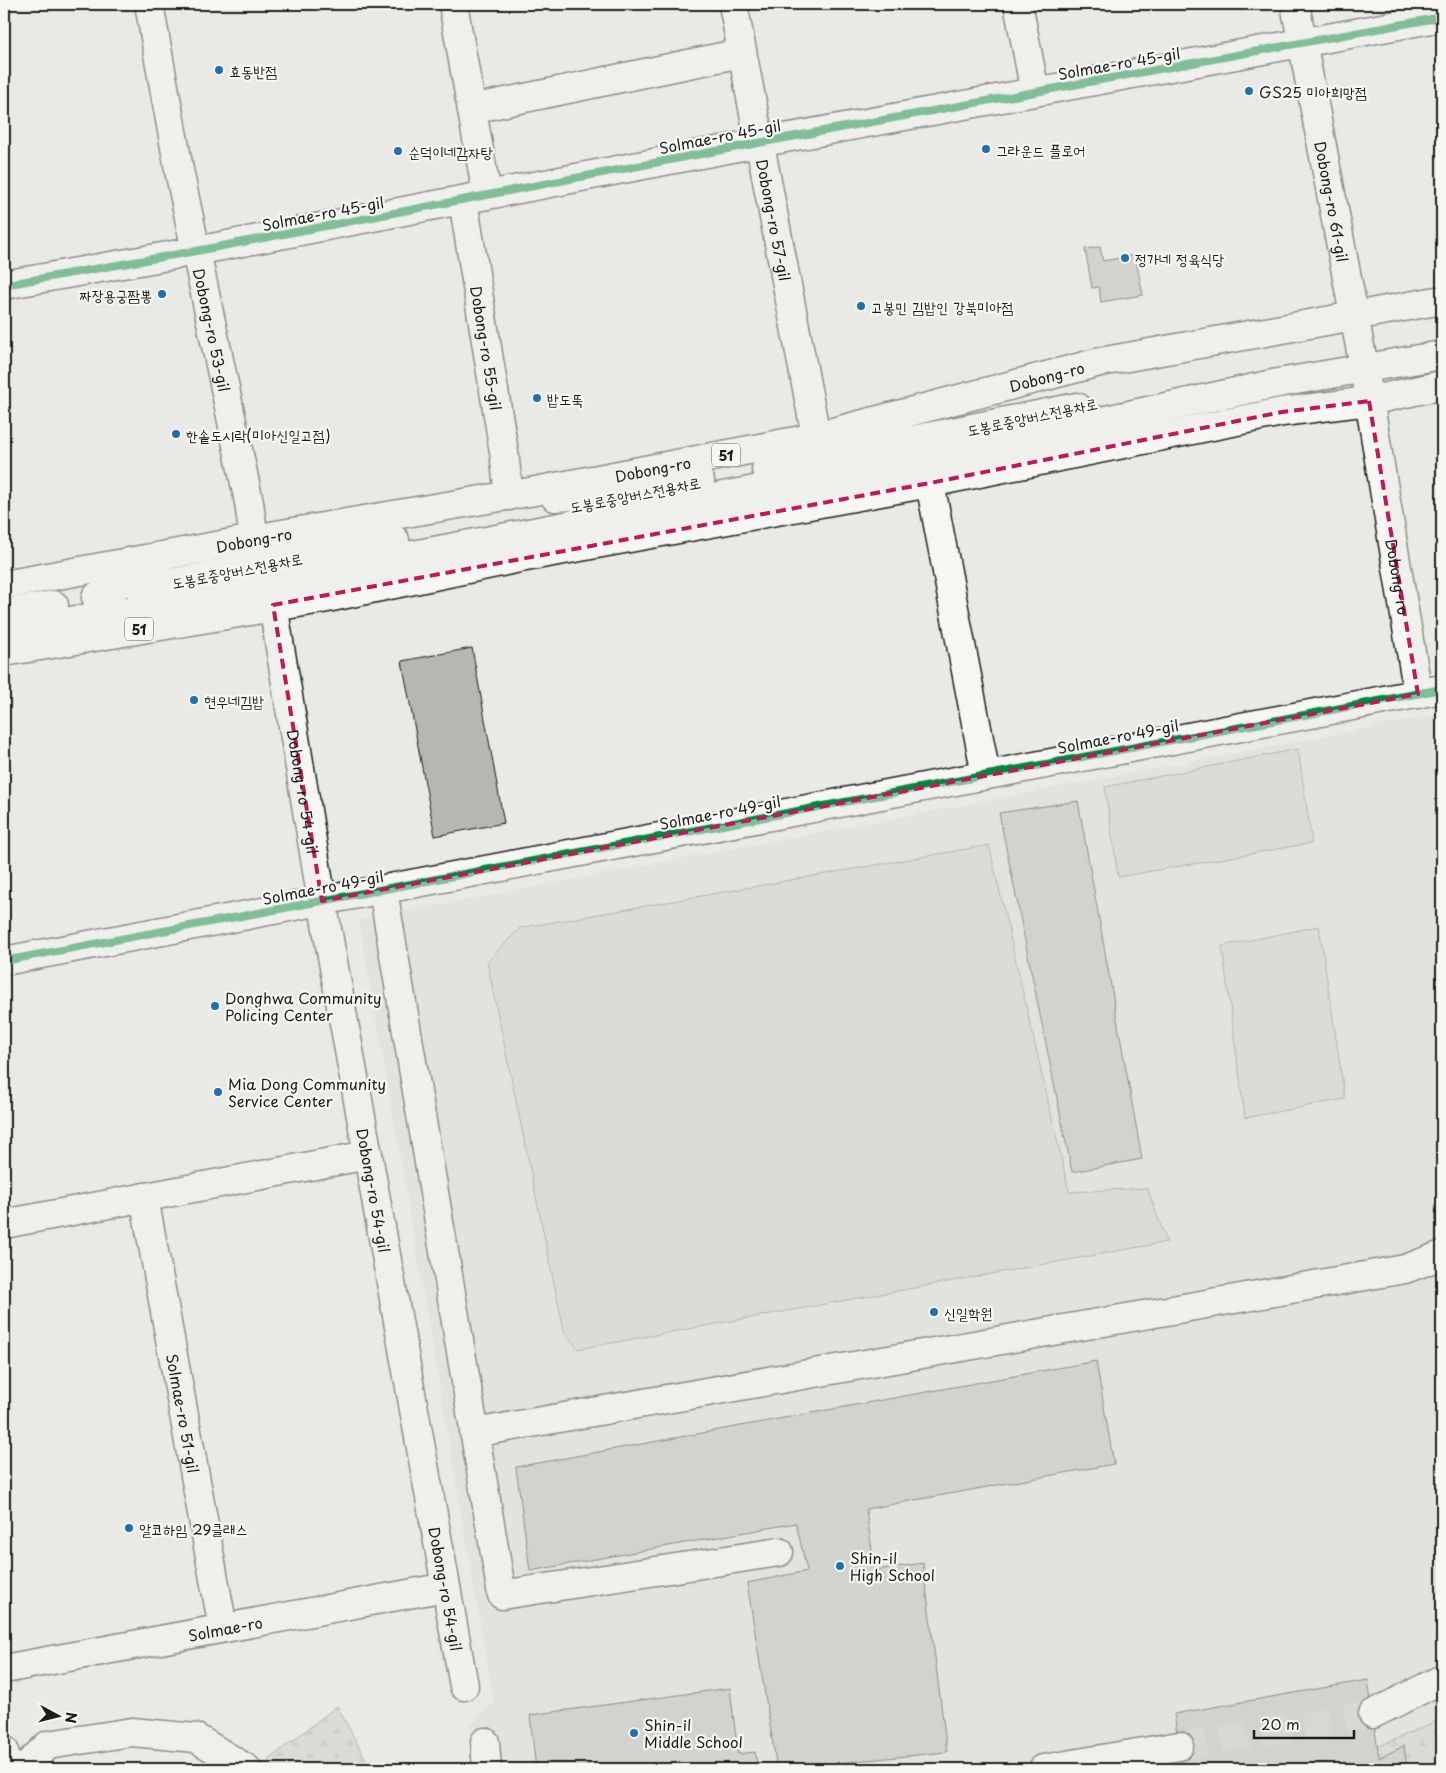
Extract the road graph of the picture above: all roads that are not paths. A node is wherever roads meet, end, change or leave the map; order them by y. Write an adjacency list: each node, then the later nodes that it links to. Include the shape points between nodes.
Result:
1 (149, 4): 13 (street, Dobong-ro 53-gil)
2 (453, 4): 10 (street, Dobong-ro 55-gil)
3 (732, 4): 8 (street, Dobong-ro 57-gil)
4 (1018, 4): 9 (street)
5 (1295, 4): 7 (street, Dobong-ro 61-gil)
6 (1442, 17): 7 (street, Solmae-ro 45-gil)
7 (1302, 43): 9 (street, Solmae-ro 45-gil); 16 (street, Dobong-ro 61-gil)
8 (742, 52): 10 (street); 11 (street, Dobong-ro 57-gil)
9 (1035, 92): 11 (street, Solmae-ro 45-gil)
10 (472, 109): 12 (street, Dobong-ro 55-gil)
11 (758, 143): 12 (street, Solmae-ro 45-gil); 23 (street, Dobong-ro 57-gil)
12 (475, 197): 13 (street, Solmae-ro 45-gil); 27 (street, Dobong-ro 55-gil)
13 (196, 251): 14 (street, Solmae-ro 45-gil); 29 (street, Dobong-ro 53-gil, via 249,502)
14 (4, 285)
15 (1442, 300): 16 (street, Dobong-ro / 51)
16 (1354, 317): 19 (street, Dobong-ro 61-gil); 21 (street, Dobong-ro / 51, via 1100,362)
17 (1442, 337): 19 (street, 도봉로중앙버스전용차로)
18 (1442, 356): 19 (street)
19 (1362, 358): 22 (street, Dobong-ro 61-gil); 24 (street, 도봉로중앙버스전용차로); 37 (street, via 1278,383 990,445 371,563 339,573)
20 (1442, 385): 22 (street, 51)
21 (950, 401): 23 (street, Dobong-ro / 51); 24 (street, via 876,432)
22 (1369, 401): 26 (street, 51, via 1282,412); 39 (street, Dobong-ro)
23 (816, 436): 27 (street, Dobong-ro / 51)
24 (766, 469): 25 (street, 도봉로중앙버스전용차로)
25 (700, 481): 28 (street, via 626,492); 32 (street, 도봉로중앙버스전용차로)
26 (930, 483): 35 (street, 51, via 520,558 322,599); 40 (street)
27 (509, 496): 28 (street, Dobong-ro / 51)
28 (458, 505): 29 (street, Dobong-ro / 51)
29 (254, 540): 30 (street, Dobong-ro / 51)
30 (201, 549): 31 (street, Dobong-ro / 51); 32 (street)
31 (4, 585)
32 (96, 597): 34 (street, 도봉로중앙버스전용차로)
33 (4, 604): 34 (street)
34 (59, 604): 36 (street, 도봉로중앙버스전용차로)
35 (274, 605): 38 (street, 51); 42 (street, Dobong-ro 54-gil)
36 (4, 613)
37 (4, 633)
38 (4, 652)
39 (1430, 691): 40 (street, Solmae-ro 49-gil)
40 (986, 775): 41 (street, Solmae-ro 49-gil)
41 (382, 890): 42 (street, Solmae-ro 49-gil); 48 (street)
42 (322, 901): 43 (street, Solmae-ro 49-gil); 44 (street, Dobong-ro 54-gil)
43 (4, 961)
44 (368, 1155): 45 (street); 50 (street, Dobong-ro 54-gil)
45 (144, 1197): 46 (street); 51 (street, Solmae-ro 51-gil)
46 (4, 1224)
47 (1442, 1255): 48 (street, via 1405,1269)
48 (474, 1433): 49 (street, via 502,1595)
49 (780, 1552)
50 (446, 1587): 51 (street, Solmae-ro); 54 (street, Dobong-ro 54-gil)
51 (223, 1628): 52 (street, Solmae-ro)
52 (4, 1669)
53 (1442, 1679): 55 (street)
54 (464, 1686)
55 (1373, 1714)
56 (485, 1742): 62 (street)
57 (1179, 1746): 63 (street)
58 (4, 1750): 59 (street)
59 (7, 1769)
60 (23, 1769): 61 (street, via 48,1746 132,1732 196,1738)
61 (247, 1769)
62 (487, 1769)
63 (1043, 1769)

